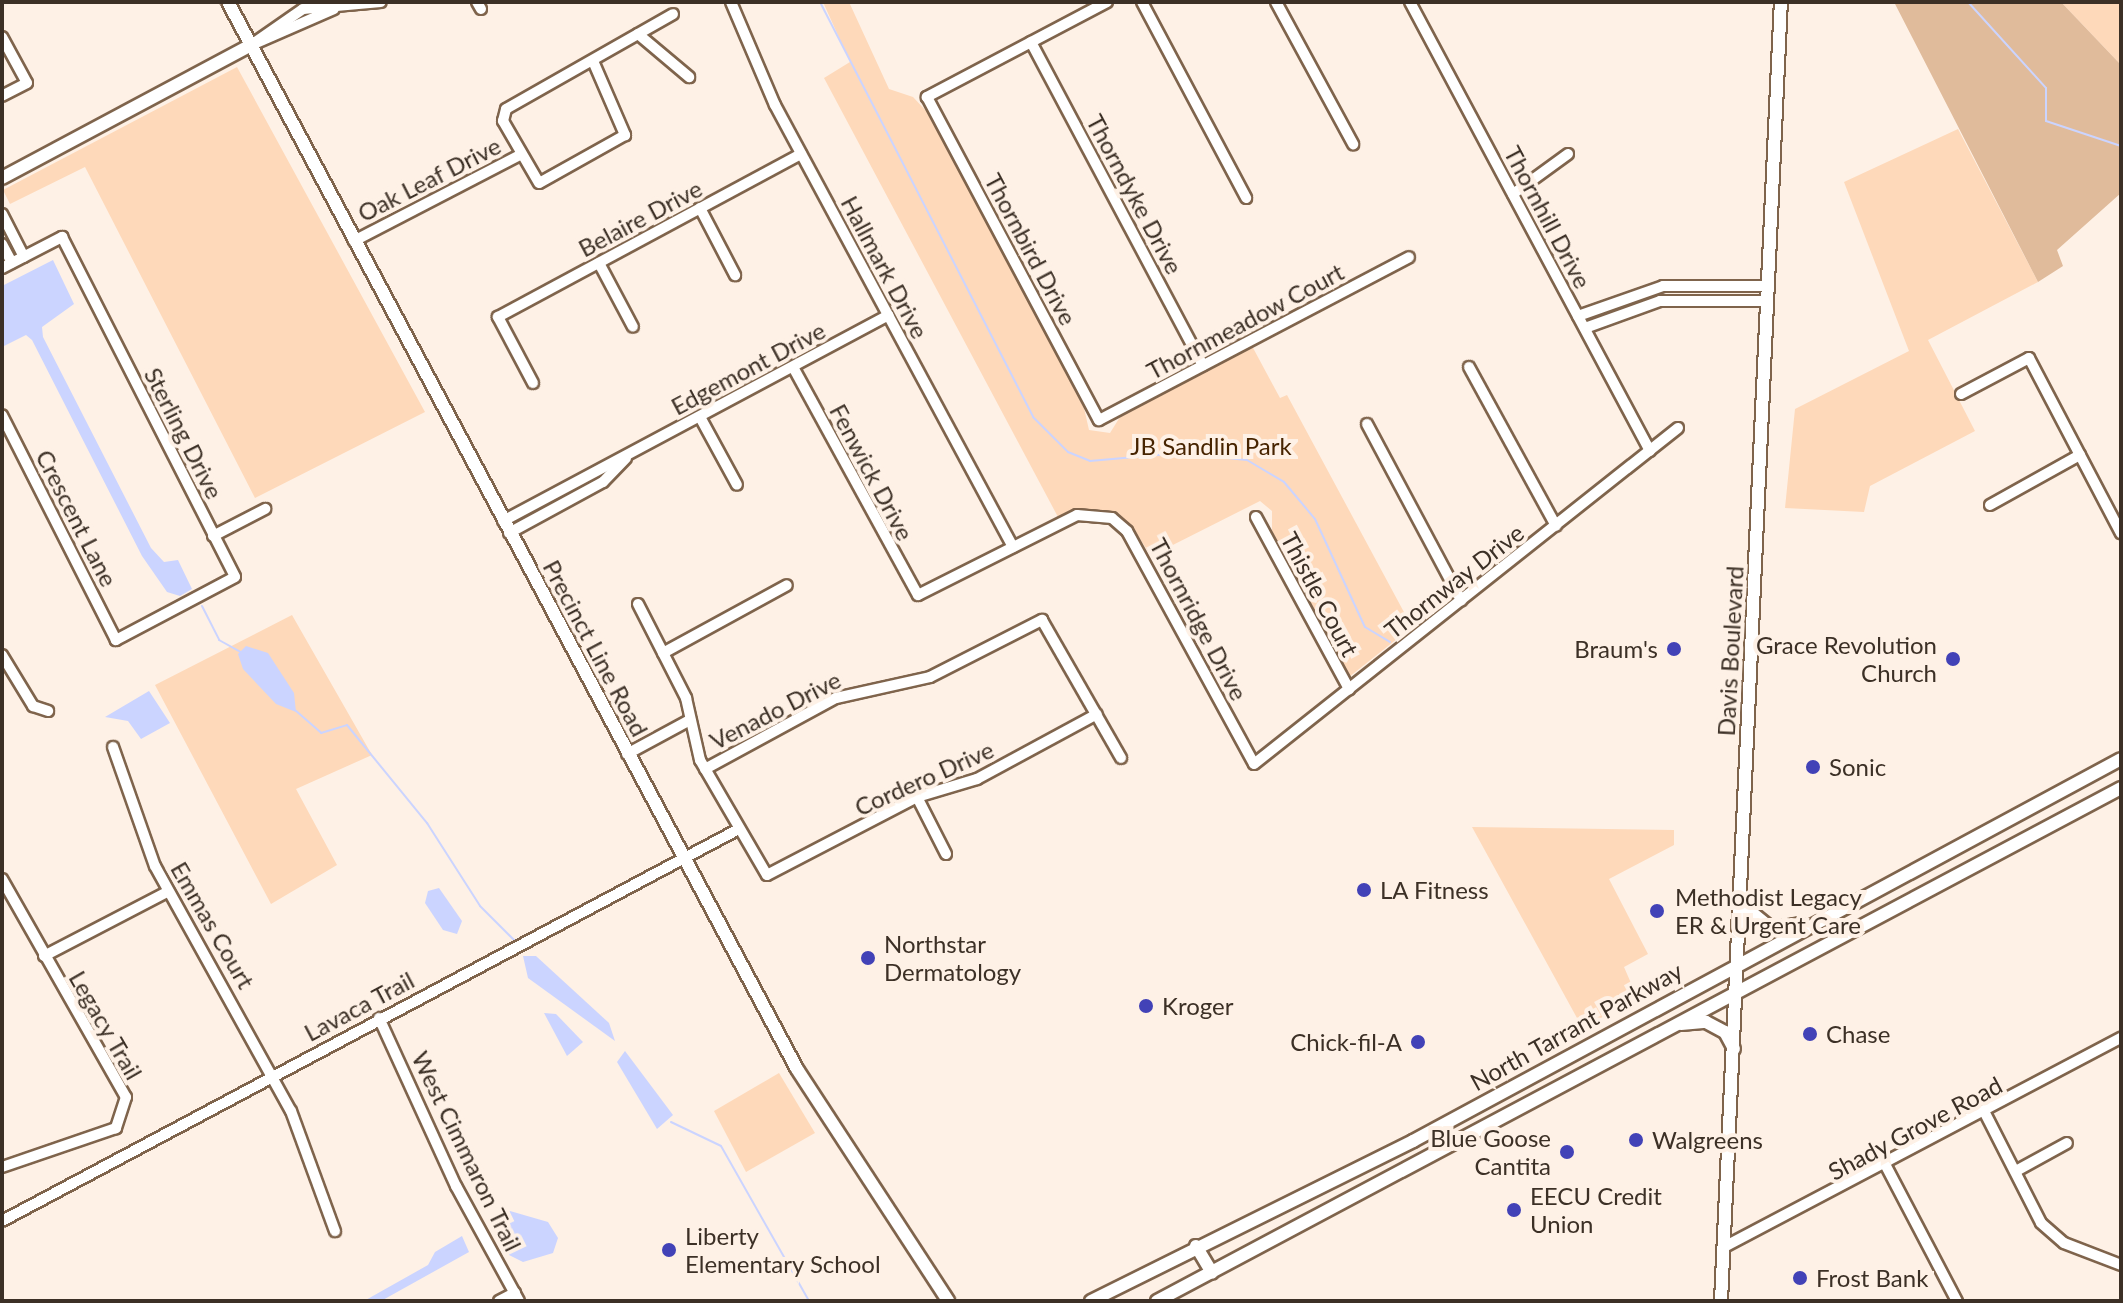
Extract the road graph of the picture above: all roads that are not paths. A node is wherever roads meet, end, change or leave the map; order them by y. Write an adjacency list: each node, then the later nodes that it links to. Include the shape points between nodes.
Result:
1 (228, 2): 13 (main road, Precinct Line Road)
2 (381, 2): 13 (street, via 336,8)
3 (731, 2): 18 (street, Hallmark Drive)
4 (1107, 2): 12 (street)
5 (1142, 2): 23 (street)
6 (1276, 2): 17 (street)
7 (1410, 2): 22 (street, Thornhill Drive)
8 (1781, 2): 33 (main road, Davis Boulevard)
9 (673, 14): 10 (street, Oak Leaf Drive)
10 (638, 34): 14 (street, Oak Leaf Drive); 15 (street)
11 (2, 37): 16 (street, via 27,83)
12 (1031, 42): 39 (street, Thorndyke Drive); 46 (street, Thornbird Drive, via 927,97)
13 (251, 45): 21 (main road); 26 (main road, Precinct Line Road)
14 (593, 61): 20 (street, Oak Leaf Drive, via 506,109 503,121); 20 (street, via 625,135 539,183)
15 (689, 77)
16 (2, 96)
17 (1353, 144)
18 (801, 154): 24 (street, Belaire Drive); 35 (street, Hallmark Drive)
19 (1568, 154): 22 (street)
20 (520, 155): 26 (street, Oak Leaf Drive)
21 (2, 178)
22 (1513, 194): 36 (street, Thornhill Drive)
23 (1246, 198)
24 (700, 208): 30 (street, Belaire Drive); 32 (street)
25 (2, 214): 28 (street)
26 (354, 241): 56 (main road, Precinct Line Road)
27 (2, 244): 31 (street)
28 (24, 257): 31 (street, Sterling Drive); 58 (street, Sterling Drive, via 62,237)
29 (1409, 257): 39 (street, Thornmeadow Court)
30 (599, 263): 37 (street); 42 (street, Belaire Drive, via 498,317)
31 (7, 266)
32 (735, 275)
33 (1768, 286): 34 (main road, Davis Boulevard); 36 (street, via 1663,286)
34 (1767, 301): 38 (street, via 1660,301); 86 (main road, Davis Boulevard)
35 (888, 315): 40 (street, Edgemont Drive); 59 (street, Hallmark Drive)
36 (1578, 316): 38 (street, Thornhill Drive)
37 (633, 327)
38 (1585, 328): 49 (street, Thornhill Drive)
39 (1203, 365): 46 (street, Thornmeadow Court)
40 (793, 367): 45 (street, Edgemont Drive); 61 (street, Fenwick Drive)
41 (1469, 367): 55 (street)
42 (533, 383)
43 (1961, 394): 50 (street, via 2029,358)
44 (2, 415): 64 (street, Crescent Lane)
45 (700, 417): 51 (street); 56 (street, Edgemont Drive, via 627,457 603,482)
46 (1099, 420)
47 (1367, 424): 62 (street)
48 (1678, 428): 49 (street, Thornway Drive)
49 (1650, 451): 55 (street, Thornway Drive)
50 (2080, 455): 52 (street); 57 (street)
51 (737, 485)
52 (1990, 505)
53 (265, 509): 58 (street)
54 (1256, 517): 67 (street, Thistle Court)
55 (1556, 526): 62 (street, Thornway Drive)
56 (506, 527): 72 (main road, Precinct Line Road)
57 (2121, 533)
58 (213, 536): 64 (street, Sterling Drive, via 235,577)
59 (1013, 547): 61 (street, Thornridge Drive); 75 (street, Thornridge Drive, via 1077,515 1112,518 1127,531)
60 (787, 585): 65 (street)
61 (918, 595)
62 (1461, 600): 67 (street, Thornway Drive)
63 (638, 604): 65 (street)
64 (116, 640)
65 (663, 653): 70 (street)
66 (2, 655): 68 (street, via 33,706)
67 (1349, 689): 75 (street, Thornway Drive)
68 (48, 711)
69 (1097, 714): 73 (street); 76 (street, Venado Drive, via 1042,620 930,677 836,698); 79 (street, Cordero Drive, via 977,779)
70 (690, 720): 72 (street); 76 (street)
71 (113, 747): 85 (street, Emmas Court)
72 (627, 754): 83 (main road, Precinct Line Road)
73 (1121, 758)
74 (2121, 759): 77 (main road, North Tarrant Parkway)
75 (1254, 764)
76 (705, 769): 81 (street)
77 (2070, 786): 80 (main road); 87 (main road, North Tarrant Parkway)
78 (2121, 788): 80 (main road, North Tarrant Parkway)
79 (917, 797): 81 (street, Cordero Drive, via 767,875); 82 (street)
80 (2082, 809): 90 (main road, North Tarrant Parkway)
81 (737, 830): 83 (street, Lavaca Trail)
82 (946, 854)
83 (683, 858): 91 (street, Lavaca Trail); 111 (main road, Precinct Line Road, via 843,1146)
84 (2, 879): 88 (street, Legacy Trail)
85 (167, 892): 88 (street); 95 (street, Emmas Court)
86 (1741, 903): 87 (main road, via 1772,929); 89 (main road, Davis Boulevard)
87 (1815, 921): 89 (main road, North Tarrant Parkway)
88 (44, 956): 100 (street, Legacy Trail, via 126,1097 126,1114 116,1128)
89 (1739, 961): 90 (main road, Davis Boulevard); 98 (main road, North Tarrant Parkway)
90 (1738, 990): 92 (main road, North Tarrant Parkway); 94 (main road, Davis Boulevard)
91 (379, 1018): 95 (street, Lavaca Trail); 109 (street, West Cimmaron Trail, via 456,1186)
92 (1674, 1024): 94 (main road, via 1706,1022 1725,1032); 101 (main road, North Tarrant Parkway)
93 (2121, 1038): 96 (street, Shady Grove Road)
94 (1735, 1053): 106 (main road, Davis Boulevard)
95 (273, 1075): 103 (street, Lavaca Trail); 104 (street, Emmas Court)
96 (1985, 1113): 99 (street, Shady Grove Road); 102 (street)
97 (2067, 1143): 102 (street)
98 (1401, 1147): 101 (main road); 105 (main road, North Tarrant Parkway)
99 (1886, 1166): 106 (street, Shady Grove Road); 115 (street)
100 (2, 1167)
101 (1411, 1167): 108 (main road, North Tarrant Parkway)
102 (2016, 1171): 107 (street, via 2041,1223 2064,1243)
103 (2, 1221)
104 (335, 1231)
105 (1196, 1246): 108 (main road); 112 (main road, North Tarrant Parkway)
106 (1724, 1247): 114 (main road, Davis Boulevard)
107 (2121, 1265)
108 (1212, 1273): 113 (main road, North Tarrant Parkway)
109 (517, 1297): 110 (street)
110 (499, 1301)
111 (948, 1301)
112 (1091, 1301)
113 (1157, 1301)
114 (1721, 1301)
115 (1957, 1301)

